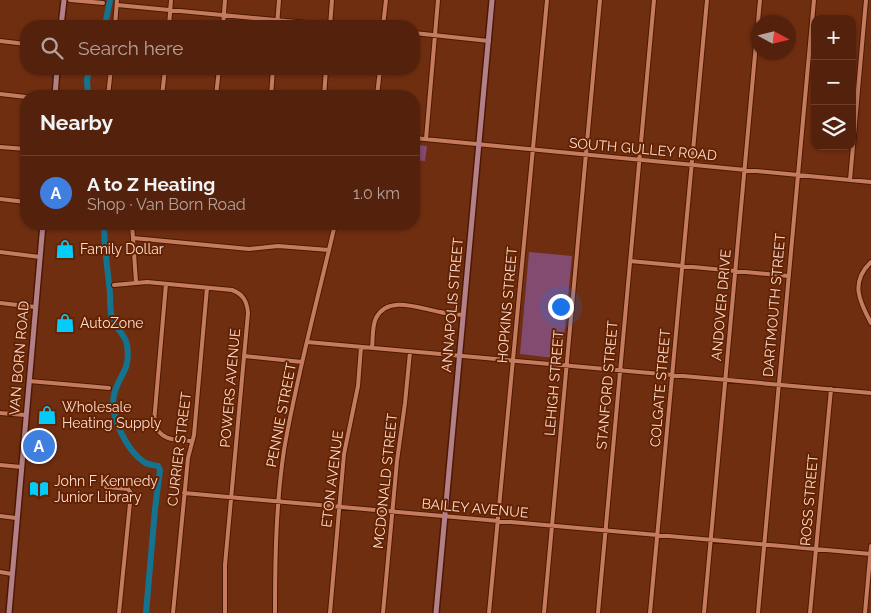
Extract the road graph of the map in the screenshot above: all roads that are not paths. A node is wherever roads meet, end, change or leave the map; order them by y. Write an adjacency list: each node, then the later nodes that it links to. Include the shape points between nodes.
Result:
1 (64, 0): 21 (street)
2 (70, 0): 18 (street)
3 (171, 0): 19 (street)
4 (225, 0): 20 (street)
5 (279, 0): 25 (street)
6 (332, 0): 26 (street)
7 (386, 0): 27 (street)
8 (438, 0): 29 (street)
9 (492, 0): 31 (street, ANNAPOLIS STREET)
10 (546, 0): 54 (street, HOPKINS STREET)
11 (600, 0): 55 (street, LEHIGH STREET)
12 (654, 0): 56 (street, STANFORD STREET)
13 (707, 0): 57 (street, COLGATE STREET)
14 (760, 0): 58 (street, ANDOVER DRIVE)
15 (814, 0): 59 (street, DARTMOUTH STREET)
16 (866, 0): 60 (street)
17 (117, 2): 19 (street); 22 (street)
18 (103, 3)
19 (170, 10): 20 (street); 23 (street)
20 (224, 15): 24 (street); 25 (street)
21 (62, 20)
22 (116, 20)
23 (169, 20)
24 (224, 20)
25 (278, 20)
26 (330, 20)
27 (384, 20)
28 (420, 34): 29 (street)
29 (435, 35): 31 (street); 50 (street)
30 (0, 41): 32 (street)
31 (488, 41): 51 (street, ANNAPOLIS STREET)
32 (20, 43)
33 (57, 75): 40 (street)
34 (110, 75): 41 (street)
35 (164, 75): 42 (street)
36 (218, 75): 43 (street)
37 (273, 75): 44 (street)
38 (326, 75): 45 (street)
39 (379, 75): 46 (street)
40 (55, 90)
41 (109, 90)
42 (163, 90)
43 (217, 90)
44 (271, 90)
45 (324, 90)
46 (378, 90)
47 (0, 94): 48 (street)
48 (20, 96)
49 (420, 138): 50 (street, SOUTH GULLEY ROAD)
50 (426, 139): 51 (street, SOUTH GULLEY ROAD)
51 (479, 144): 54 (street, SOUTH GULLEY ROAD); 82 (street, ANNAPOLIS STREET)
52 (0, 147): 53 (street)
53 (20, 149)
54 (533, 150): 55 (street, SOUTH GULLEY ROAD); 90 (street, HOPKINS STREET)
55 (586, 155): 56 (street, SOUTH GULLEY ROAD); 92 (street, LEHIGH STREET)
56 (639, 160): 57 (street, SOUTH GULLEY ROAD); 71 (street, STANFORD STREET)
57 (693, 165): 58 (street, SOUTH GULLEY ROAD); 73 (street, COLGATE STREET)
58 (745, 170): 59 (street, SOUTH GULLEY ROAD); 74 (street, ANDOVER DRIVE)
59 (798, 175): 60 (street, SOUTH GULLEY ROAD); 75 (street, DARTMOUTH STREET)
60 (850, 180): 61 (street, SOUTH GULLEY ROAD)
61 (871, 182)
62 (0, 199): 63 (street)
63 (20, 201)
64 (42, 230): 70 (street, VAN BORN ROAD)
65 (132, 230): 67 (street)
66 (334, 230): 68 (street, PENNIE STREET)
67 (133, 238): 68 (street, via 249,249 278,246); 76 (street)
68 (329, 250): 84 (street, PENNIE STREET)
69 (0, 252): 70 (street)
70 (40, 257): 81 (street, VAN BORN ROAD)
71 (630, 261): 73 (street); 93 (street, STANFORD STREET)
72 (871, 262): 83 (street, via 861,276 858,292)
73 (683, 266): 74 (street); 94 (street, COLGATE STREET)
74 (736, 271): 75 (street); 95 (street, ANDOVER DRIVE)
75 (788, 276): 97 (street, DARTMOUTH STREET)
76 (136, 282): 77 (street, POWERS AVENUE); 78 (street, POWERS AVENUE)
77 (166, 284): 79 (street, POWERS AVENUE); 103 (street, via 154,422 157,431 165,438)
78 (114, 285)
79 (208, 288): 88 (street, POWERS AVENUE, via 235,291 245,300 248,312); 103 (street, CURRIER STREET)
80 (0, 303): 81 (street)
81 (35, 307): 96 (street, VAN BORN ROAD)
82 (463, 314): 86 (street, via 397,304 389,306 375,319); 89 (street, ANNAPOLIS STREET)
83 (871, 323)
84 (307, 342): 85 (street); 91 (street, PENNIE STREET)
85 (362, 347): 86 (street); 110 (street, ETON AVENUE, via 358,386 344,454)
86 (372, 348): 87 (street)
87 (410, 352): 89 (street); 111 (street, MCDONALD STREET)
88 (244, 356): 91 (street); 108 (street, POWERS AVENUE)
89 (459, 356): 90 (street); 113 (street, ANNAPOLIS STREET)
90 (513, 361): 92 (street); 115 (street, HOPKINS STREET)
91 (302, 362): 109 (street, PENNIE STREET, via 286,443)
92 (566, 366): 93 (street); 116 (street, LEHIGH STREET)
93 (620, 371): 94 (street); 117 (street, STANFORD STREET)
94 (673, 375): 95 (street); 118 (street, COLGATE STREET)
95 (726, 380): 97 (street); 119 (street, ANDOVER DRIVE)
96 (29, 382): 98 (street); 102 (street, VAN BORN ROAD)
97 (778, 384): 99 (street); 120 (street, DARTMOUTH STREET)
98 (108, 388)
99 (831, 389): 100 (street); 122 (street, ROSS STREET)
100 (871, 393)
101 (0, 412): 102 (street)
102 (26, 415): 105 (street, VAN BORN ROAD)
103 (192, 441): 107 (street, CURRIER STREET)
104 (0, 465): 105 (street)
105 (21, 467): 114 (street, VAN BORN ROAD)
106 (106, 487): 127 (street, via 130,490)
107 (184, 494): 108 (street, BAILEY AVENUE); 128 (street, CURRIER STREET)
108 (231, 498): 109 (street, BAILEY AVENUE); 129 (street, POWERS AVENUE, via 225,565)
109 (279, 502): 110 (street, BAILEY AVENUE); 130 (street, PENNIE STREET)
110 (339, 508): 111 (street, BAILEY AVENUE); 131 (street, ETON AVENUE)
111 (392, 512): 113 (street, BAILEY AVENUE); 132 (street, MCDONALD STREET)
112 (0, 516): 114 (street)
113 (444, 517): 115 (street, BAILEY AVENUE); 133 (street, ANNAPOLIS STREET)
114 (16, 518): 125 (street, VAN BORN ROAD)
115 (498, 522): 116 (street, BAILEY AVENUE); 134 (street, HOPKINS STREET)
116 (551, 525): 117 (street, BAILEY AVENUE); 135 (street, LEHIGH STREET)
117 (605, 530): 118 (street, BAILEY AVENUE); 136 (street, STANFORD STREET)
118 (658, 534): 119 (street, BAILEY AVENUE); 137 (street, COLGATE STREET)
119 (710, 539): 120 (street, BAILEY AVENUE); 138 (street, ANDOVER DRIVE)
120 (764, 544): 122 (street, BAILEY AVENUE); 139 (street, DARTMOUTH STREET)
121 (871, 546): 123 (street)
122 (816, 549): 123 (street, BAILEY AVENUE); 140 (street, ROSS STREET)
123 (871, 554): 141 (street)
124 (0, 572): 125 (street)
125 (12, 574): 126 (street, VAN BORN ROAD)
126 (9, 613)
127 (119, 613)
128 (173, 613)
129 (225, 613)
130 (275, 613)
131 (330, 613)
132 (383, 613)
133 (436, 613)
134 (489, 613)
135 (544, 613)
136 (598, 613)
137 (650, 613)
138 (704, 613)
139 (758, 613)
140 (810, 613)
141 (865, 613)

